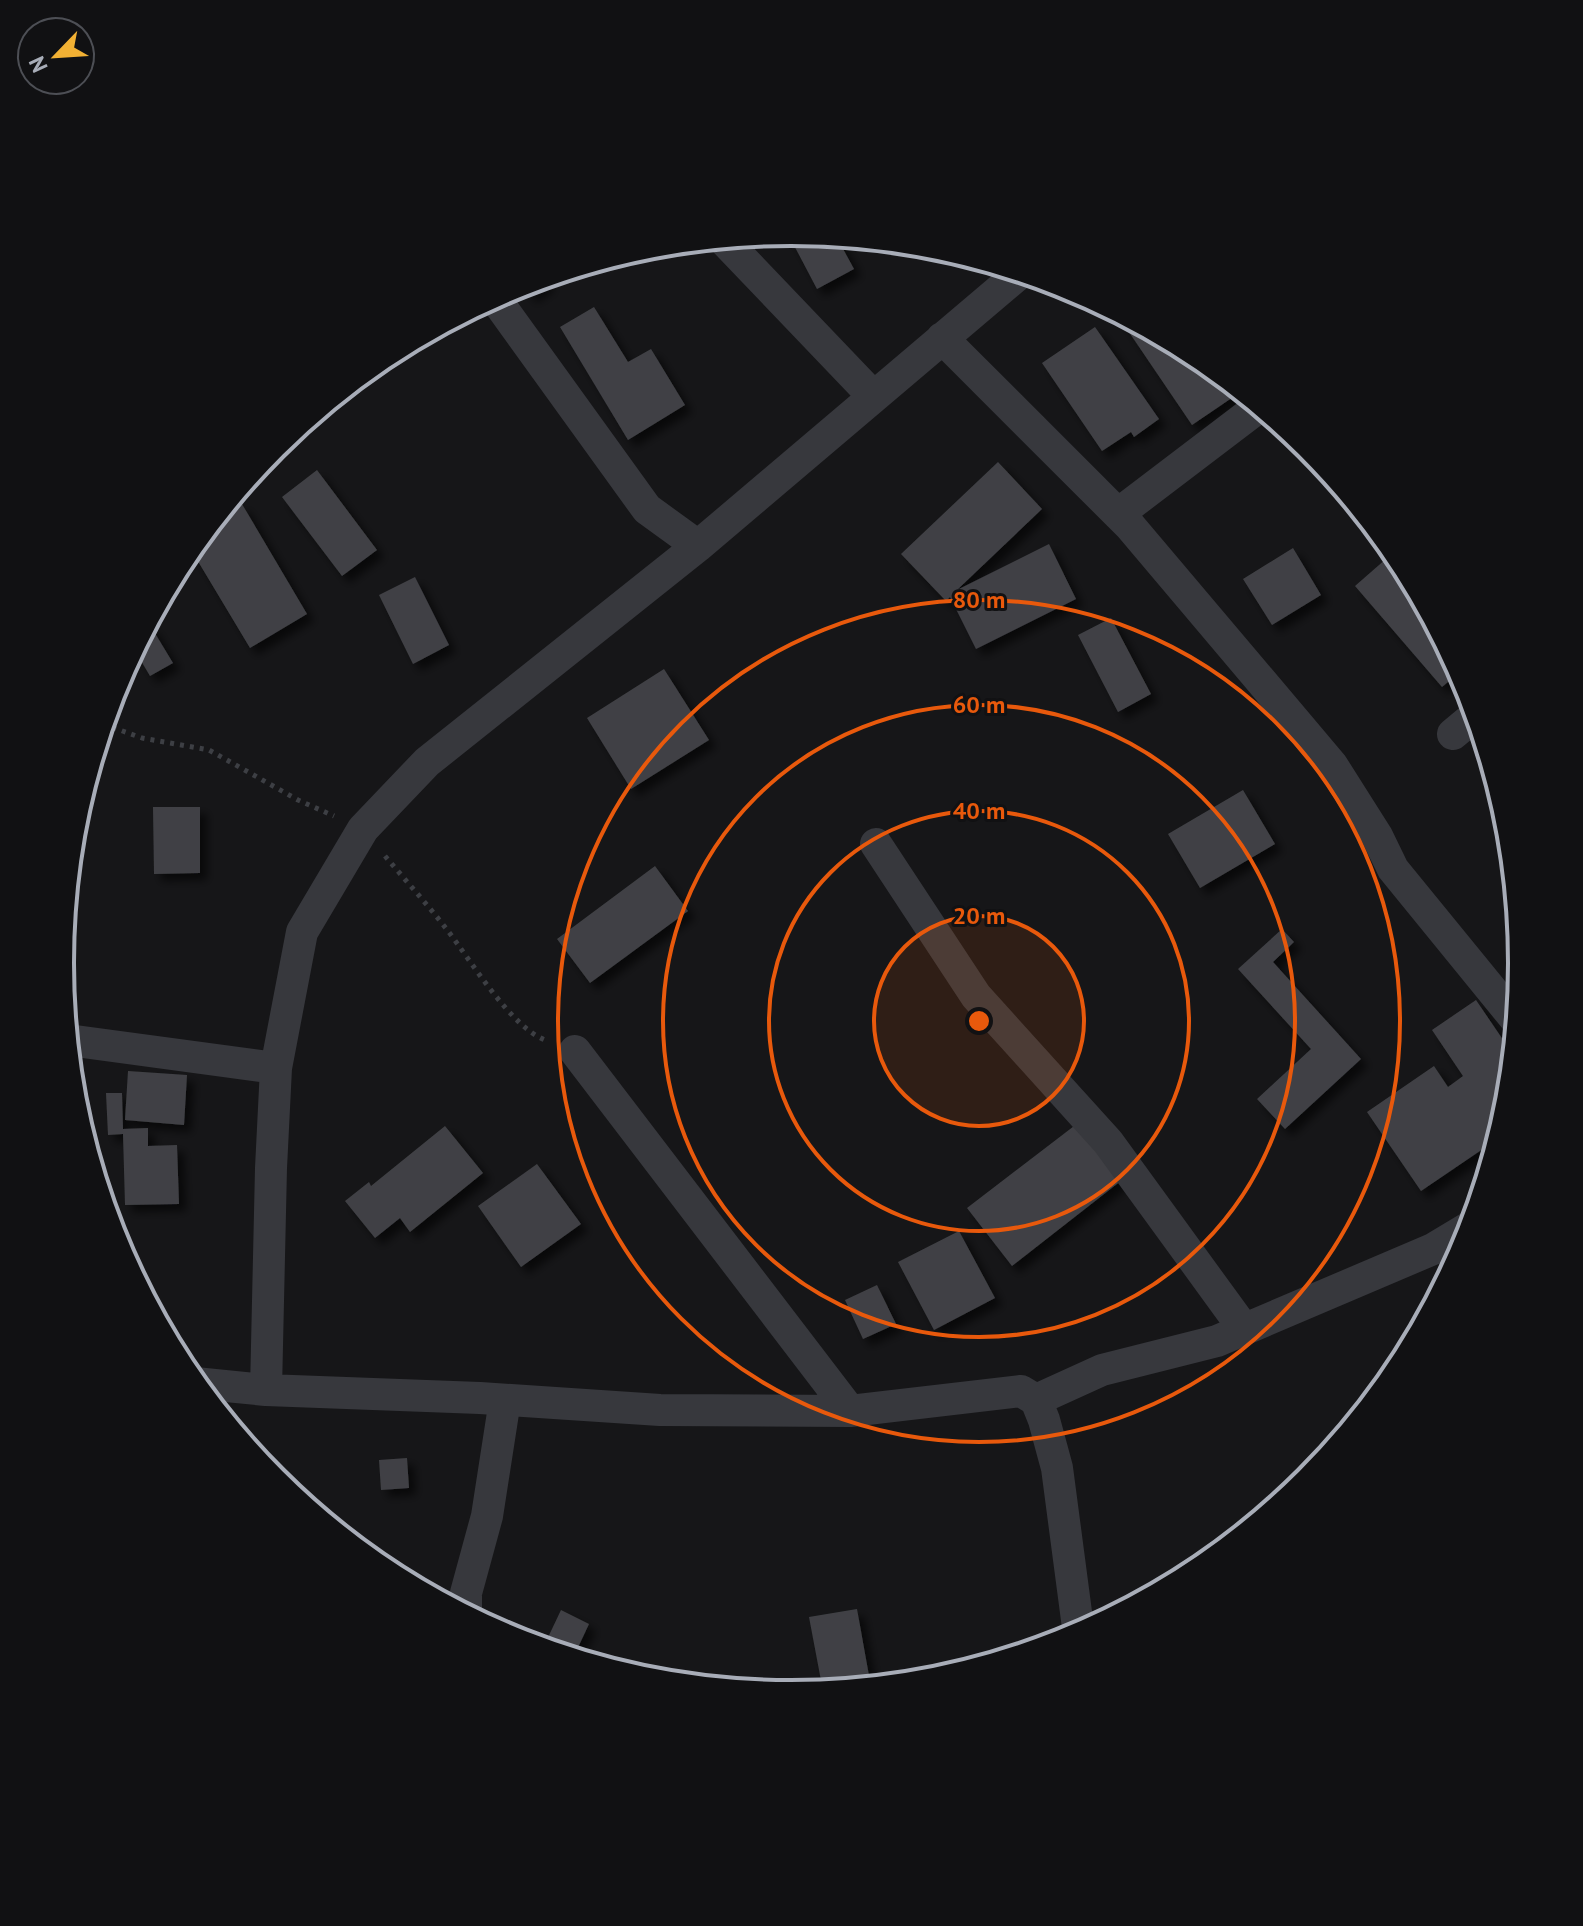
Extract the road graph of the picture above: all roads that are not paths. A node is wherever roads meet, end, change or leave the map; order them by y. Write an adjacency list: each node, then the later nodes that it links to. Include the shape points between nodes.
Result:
1 (732, 248): 5 (street)
2 (1011, 281): 4 (street)
3 (501, 307): 8 (street, via 647,509)
4 (942, 338): 5 (street); 7 (street)
5 (873, 396): 8 (street)
6 (1251, 413): 7 (street)
7 (1118, 514): 10 (street, via 1332,765 1393,869)
8 (698, 546): 13 (street, via 427,762 363,829 302,932)
9 (876, 844): 15 (street, via 976,996 1108,1142)
10 (1507, 1009)
11 (79, 1041): 13 (street)
12 (575, 1051): 20 (street)
13 (276, 1068): 17 (street)
14 (1455, 1236): 15 (street)
15 (1244, 1329): 19 (street, via 1217,1341 1102,1370)
16 (211, 1385): 17 (street)
17 (266, 1390): 18 (street)
18 (505, 1400): 20 (street, via 660,1410); 21 (street, via 487,1516)
19 (1036, 1400): 20 (street, via 1021,1391); 22 (street, via 1057,1468)
20 (850, 1411)
21 (466, 1603)
22 (1077, 1621)

